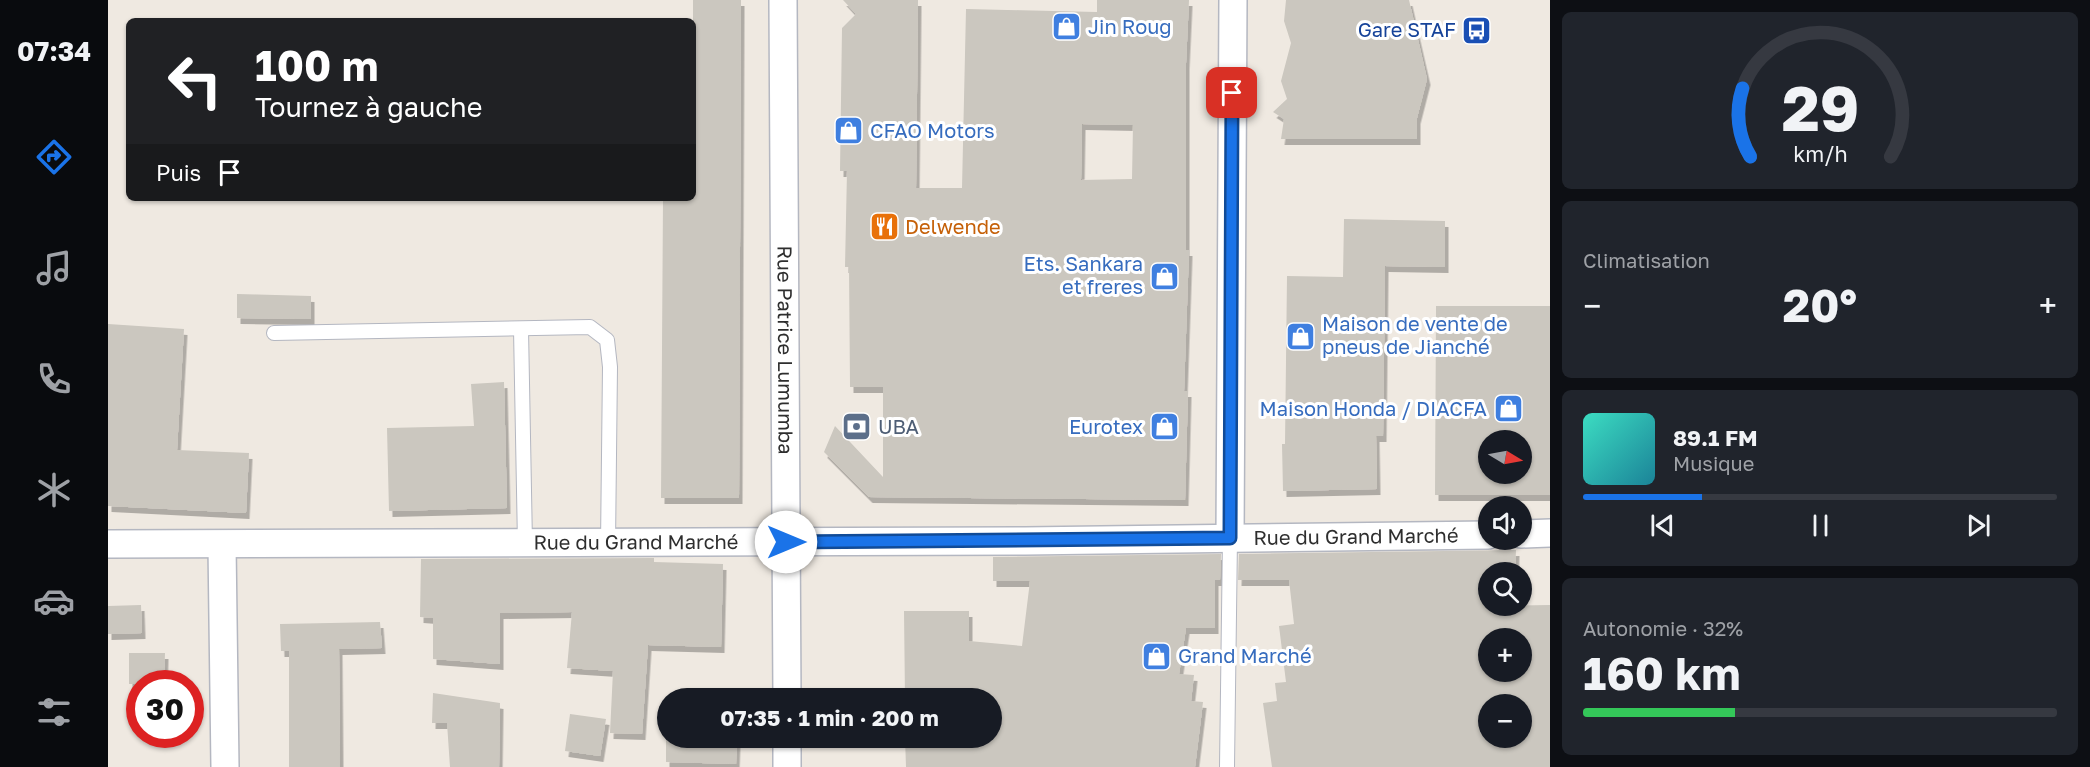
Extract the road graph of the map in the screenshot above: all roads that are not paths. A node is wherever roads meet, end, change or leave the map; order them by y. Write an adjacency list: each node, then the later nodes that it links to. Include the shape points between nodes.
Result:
1 (783, 0): 9 (street, Rue Patrice Lumumba)
2 (1233, 0): 8 (street)
3 (521, 329): 4 (lane); 11 (lane); 12 (lane, via 590,327 607,340)
4 (274, 333)
5 (1550, 533): 6 (street)
6 (1532, 534)
7 (1478, 535): 8 (street, Rue du Grand Marché)
8 (1230, 538): 9 (street, Rue du Grand Marché); 18 (lane)
9 (786, 542): 12 (street, Rue du Grand Marché); 14 (street, Rue Patrice Lumumba)
10 (108, 544): 13 (street, Rue du Grand Marché)
11 (525, 544): 12 (street, Rue du Grand Marché); 13 (street, Rue du Grand Marché)
12 (608, 544)
13 (222, 545): 16 (street)
14 (787, 688)
15 (787, 748): 17 (street)
16 (225, 767)
17 (787, 767)
18 (1227, 767)

